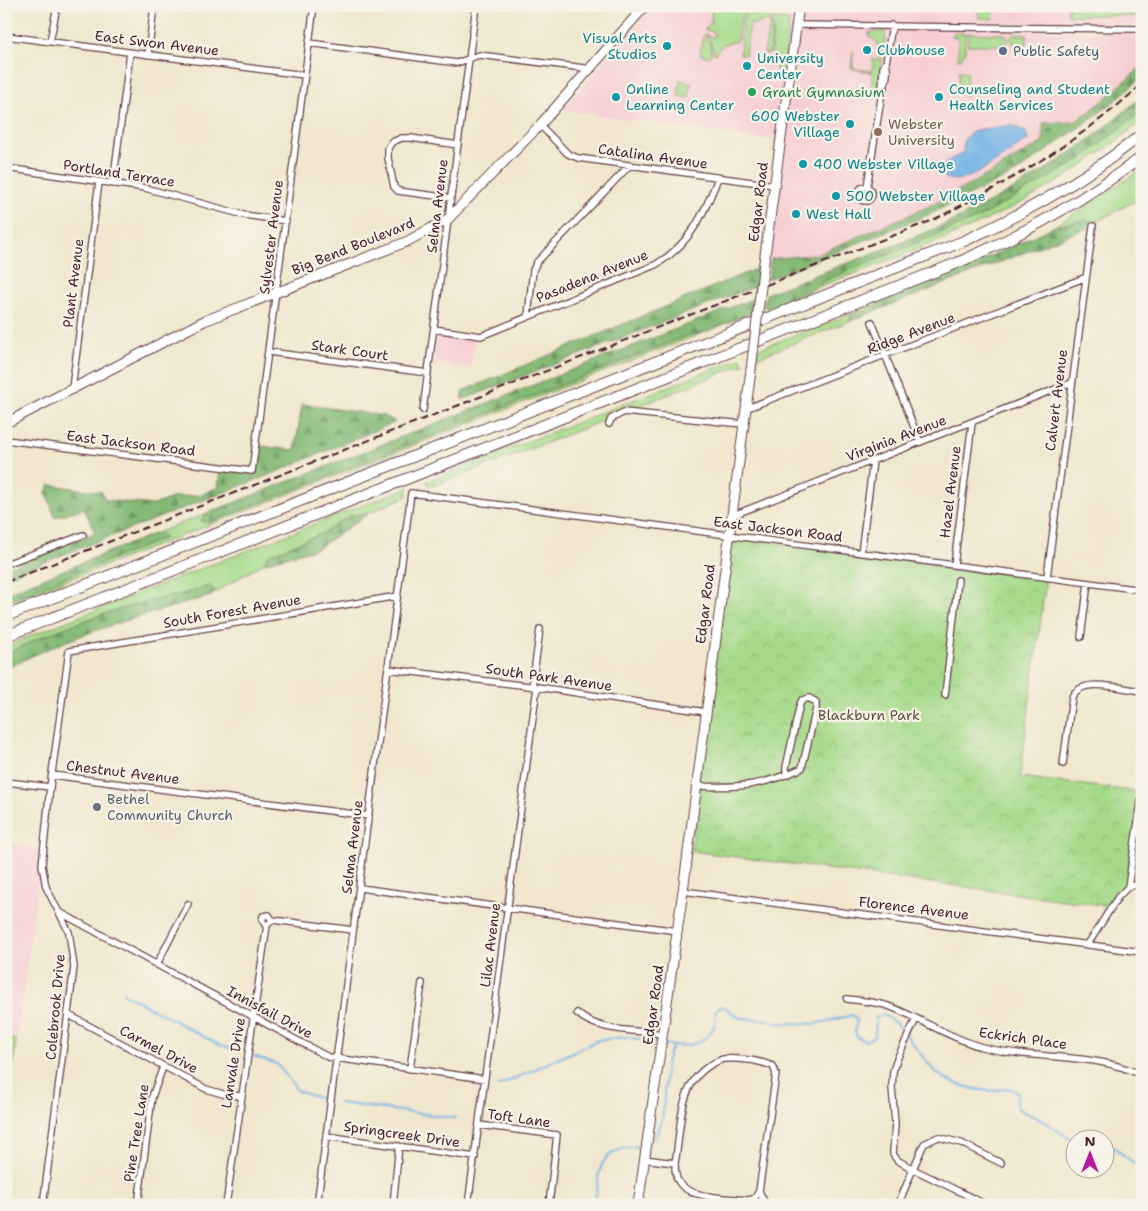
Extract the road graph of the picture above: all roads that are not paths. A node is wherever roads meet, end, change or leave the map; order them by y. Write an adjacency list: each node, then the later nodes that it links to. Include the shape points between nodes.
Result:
1 (57, 6): 11 (street)
2 (154, 6): 14 (street)
3 (314, 6): 12 (street, Sylvester Avenue)
4 (476, 6): 15 (street, Selma Avenue)
5 (645, 6): 16 (street, Big Bend Boulevard)
6 (798, 6): 7 (street, Edgar Road)
7 (796, 25): 8 (street); 27 (street, Edgar Road)
8 (892, 25): 9 (street); 28 (street)
9 (1142, 29)
10 (6, 36): 11 (street, East Swon Avenue)
11 (50, 42): 13 (street, East Swon Avenue)
12 (309, 43): 15 (street, via 457,62); 17 (street, Sylvester Avenue)
13 (130, 53): 14 (street, East Swon Avenue); 26 (street)
14 (148, 55): 17 (street, East Swon Avenue)
15 (470, 58): 16 (street, via 479,55); 20 (street, Selma Avenue)
16 (592, 69): 18 (street, Big Bend Boulevard)
17 (304, 75): 31 (street, Sylvester Avenue)
18 (540, 126): 22 (street, Catalina Avenue, via 573,156); 30 (street, Big Bend Boulevard)
19 (1142, 134): 65 (highway, via 1051,197 964,241)
20 (458, 145): 29 (street, Selma Avenue); 29 (street, via 402,138 392,142 388,148 389,167 398,191)
21 (1142, 157): 67 (highway, via 1065,209 965,260)
22 (630, 165): 24 (street, Catalina Avenue); 35 (street, via 537,262 533,270)
23 (6, 168): 25 (street, Portland Terrace)
24 (718, 178): 27 (street, Catalina Avenue); 35 (street, Pasadena Avenue, via 697,226 668,257)
25 (99, 182): 26 (street, Portland Terrace); 42 (street, Plant Avenue)
26 (113, 184): 31 (street, Portland Terrace, via 166,192 244,215)
27 (774, 185): 43 (street, Edgar Road, bridge)
28 (867, 187)
29 (452, 198): 30 (street, Selma Avenue)
30 (448, 219): 34 (street, Big Bend Boulevard, via 406,242); 37 (street, Selma Avenue)
31 (286, 221): 34 (street, Sylvester Avenue)
32 (1093, 226): 33 (street, Calvert Avenue)
33 (1084, 278): 39 (street, Ridge Avenue); 41 (street, Calvert Avenue)
34 (276, 292): 38 (street, Sylvester Avenue); 42 (street, Big Bend Boulevard, via 204,320)
35 (528, 316): 37 (street, Pasadena Avenue, via 481,336)
36 (872, 322): 39 (street)
37 (434, 329): 40 (street, Selma Avenue)
38 (269, 352): 40 (street, Stark Court); 52 (street, Sylvester Avenue)
39 (886, 356): 43 (street, Ridge Avenue); 50 (street)
40 (428, 373): 44 (street, Selma Avenue)
41 (1071, 383): 45 (street, Virginia Avenue); 60 (street, Calvert Avenue)
42 (72, 388): 46 (street, Big Bend Boulevard)
43 (745, 409): 48 (street, Edgar Road)
44 (423, 410)
45 (972, 422): 50 (street, Virginia Avenue); 59 (street, Hazel Avenue)
46 (6, 423)
47 (609, 424): 48 (street, via 611,419 624,412)
48 (743, 424): 54 (street, Edgar Road)
49 (6, 440): 52 (street, East Jackson Road)
50 (920, 442): 51 (street, Virginia Avenue)
51 (873, 461): 54 (street, Virginia Avenue); 57 (street)
52 (252, 471)
53 (411, 492): 56 (street, East Jackson Road); 64 (street, Selma Avenue)
54 (731, 516): 56 (street, Edgar Road)
55 (82, 535): 58 (street)
56 (728, 536): 57 (street, East Jackson Road); 73 (street, Edgar Road)
57 (861, 552): 59 (street, East Jackson Road)
58 (6, 564)
59 (954, 565): 60 (street, East Jackson Road)
60 (1046, 577): 62 (street, East Jackson Road)
61 (958, 580): 72 (street)
62 (1088, 583): 63 (street, East Jackson Road); 68 (street)
63 (1142, 590)
64 (398, 596): 69 (street, Selma Avenue); 75 (street, South Forest Avenue, via 69,651)
65 (6, 616)
66 (540, 629): 70 (street, Lilac Avenue)
67 (6, 636)
68 (1081, 636)
69 (388, 669): 70 (street, South Park Avenue); 81 (street, Selma Avenue)
70 (534, 687): 73 (street, South Park Avenue); 87 (street, Lilac Avenue)
71 (1142, 691): 74 (street, via 1089,685 1078,688 1072,697)
72 (945, 695)
73 (706, 712): 78 (street, Edgar Road)
74 (1063, 764)
75 (52, 775): 79 (street, Colebrook Drive); 81 (street, Chestnut Avenue)
76 (786, 775): 76 (street, via 802,768 816,709 816,702 809,698 800,704); 78 (street, via 742,788)
77 (6, 782): 79 (street)
78 (697, 786): 85 (street, Edgar Road)
79 (50, 788): 88 (street, Colebrook Drive, via 42,866 46,887)
80 (1142, 796): 84 (street)
81 (369, 816): 83 (street, Selma Avenue)
82 (1142, 883): 84 (street)
83 (360, 888): 87 (street); 89 (street, Selma Avenue)
84 (1128, 888): 91 (street, via 1118,897)
85 (684, 891): 90 (street, Edgar Road); 91 (street, Florence Avenue)
86 (188, 904): 93 (street)
87 (507, 908): 90 (street); 105 (street, Lilac Avenue)
88 (61, 913): 93 (street, Innisfail Drive); 97 (street, Colebrook Drive, via 74,957)
89 (353, 930): 98 (street, Lanvale Drive, via 269,923); 101 (street, Selma Avenue)
90 (678, 931): 100 (street, Edgar Road)
91 (1088, 944): 92 (street, Florence Avenue)
92 (1142, 952)
93 (157, 964): 98 (street, Innisfail Drive)
94 (422, 983): 103 (street)
95 (847, 999): 99 (street, Eckrich Place, via 892,1007)
96 (577, 1013): 100 (street, via 585,1020)
97 (69, 1015): 102 (street, Carmel Drive); 117 (street, Colebrook Drive)
98 (253, 1018): 101 (street, Innisfail Drive); 106 (street, Lanvale Drive)
99 (916, 1019): 104 (street, Eckrich Place, via 983,1047 1086,1058); 114 (street, via 893,1071 895,1123 892,1148 897,1160)
100 (662, 1040): 111 (street, Edgar Road)
101 (336, 1059): 103 (street, Innisfail Drive); 108 (street, Selma Avenue)
102 (163, 1067): 106 (street, Carmel Drive, via 206,1089); 118 (street, Pine Tree Lane, via 152,1097)
103 (410, 1069): 105 (street, Innisfail Drive)
104 (1142, 1075)
105 (485, 1079): 107 (street, Lilac Avenue)
106 (240, 1096): 119 (street, Lanvale Drive)
107 (479, 1125): 110 (street, Lilac Avenue); 123 (street, Toft Lane, via 557,1135)
108 (326, 1136): 109 (street, Springcreek Drive); 120 (street, Selma Avenue)
109 (399, 1146): 110 (street, Springcreek Drive); 121 (street)
110 (474, 1156): 122 (street, Lilac Avenue)
111 (644, 1159): 112 (street); 124 (street, Edgar Road)
112 (675, 1163): 115 (street, via 686,1093 699,1073 723,1059 748,1059 768,1064 773,1066 776,1074); 116 (street, via 678,1182 689,1192)
113 (1000, 1163): 114 (street, via 962,1143 938,1136 924,1144)
114 (914, 1169): 126 (street); 127 (street)
115 (760, 1191): 116 (street); 125 (street)
116 (748, 1203)
117 (43, 1205)
118 (138, 1205)
119 (226, 1205)
120 (317, 1205)
121 (393, 1205)
122 (468, 1205)
123 (549, 1205)
124 (638, 1205)
125 (766, 1205)
126 (898, 1205)
127 (987, 1205)

